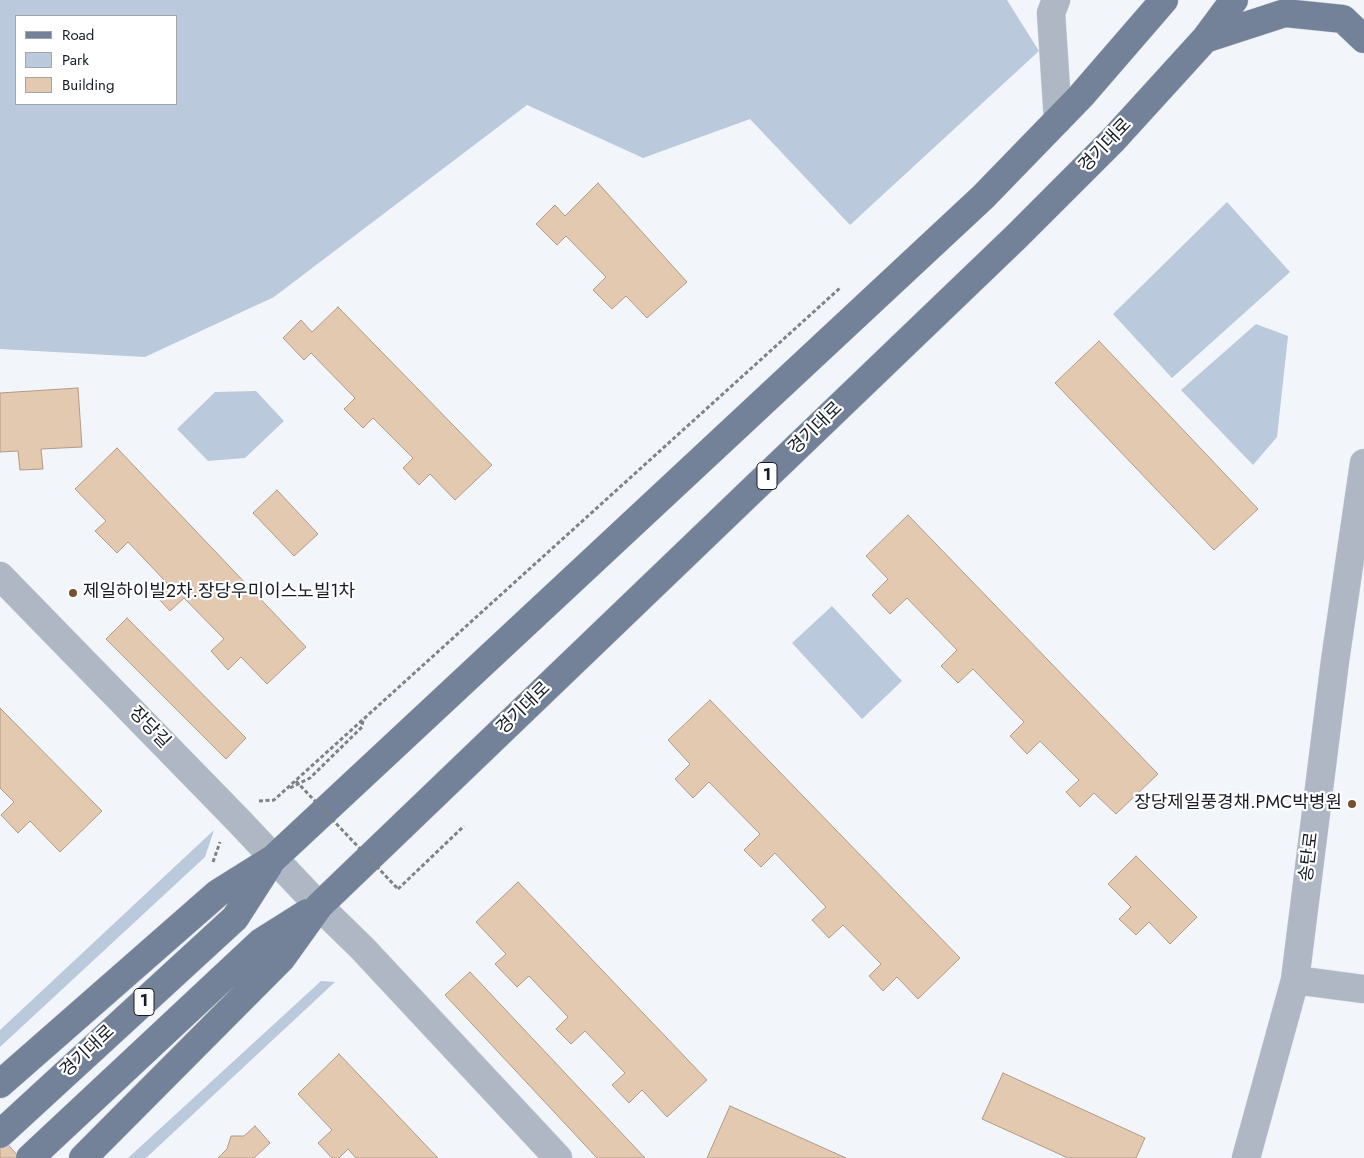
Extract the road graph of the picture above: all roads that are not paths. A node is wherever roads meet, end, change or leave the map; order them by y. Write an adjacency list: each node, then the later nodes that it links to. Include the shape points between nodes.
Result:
1 (1056, 0): 6 (street, via 1051,13)
2 (1164, 0): 6 (main road, 경기대로 / 1)
3 (1234, 0): 4 (main road, 경기대로 / 1)
4 (1206, 39): 5 (main road, via 1285,13 1343,19); 10 (main road, 경기대로 / 1, via 1113,140 1017,236)
5 (1364, 39)
6 (1058, 120): 9 (main road, 경기대로 / 1, via 983,197)
7 (1364, 463): 11 (street, 송탄로, via 1335,661)
8 (0, 576): 9 (street, 장당길)
9 (274, 858): 10 (street, 장당길); 13 (main road, 경기대로, via 218,893); 14 (main road, 경기대로 / 1, via 235,918)
10 (319, 906): 15 (main road, 경기대로 / 1, via 261,942); 16 (main road, 경기대로 / 1, via 281,959); 17 (street, 장당길, via 363,948)
11 (1295, 980): 12 (street); 18 (street, 송탄로)
12 (1364, 989)
13 (0, 1084)
14 (0, 1134)
15 (30, 1158)
16 (83, 1158)
17 (558, 1158)
18 (1246, 1158)

